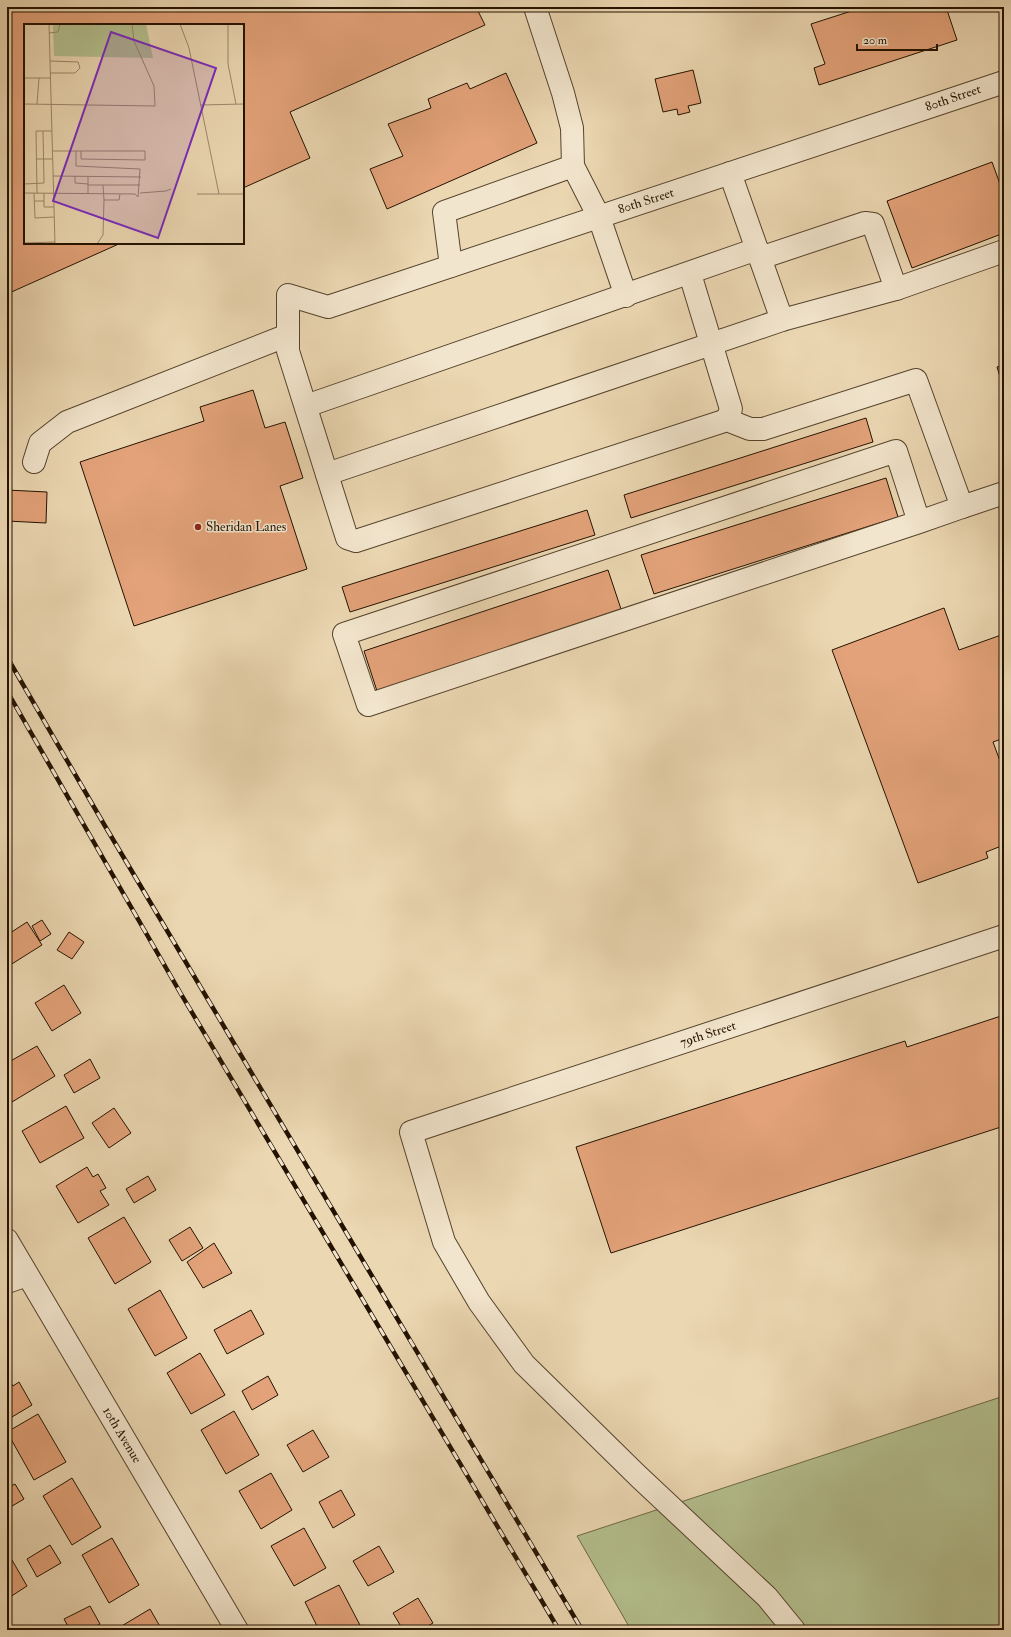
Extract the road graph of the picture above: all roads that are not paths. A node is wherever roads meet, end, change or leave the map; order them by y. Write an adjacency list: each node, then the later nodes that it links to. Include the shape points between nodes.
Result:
1 (535, 7): 3 (street, via 572,128)
2 (1004, 82): 4 (street, 80th Street)
3 (573, 166): 5 (street); 8 (street, via 444,212)
4 (730, 173): 5 (street, 80th Street); 7 (street)
5 (599, 217): 8 (street, 80th Street); 11 (street)
6 (1004, 251): 10 (street)
7 (759, 254): 9 (street); 10 (street, via 865,223 873,224); 12 (street)
8 (451, 266): 13 (street, 80th Street, via 328,307 288,295)
9 (690, 274): 11 (street); 14 (street)
10 (896, 289): 12 (street)
11 (626, 296): 15 (street)
12 (782, 320): 14 (street)
13 (288, 334): 15 (street, via 288,351); 17 (street, via 67,422 40,443)
14 (712, 344): 16 (street, via 731,408); 18 (street)
15 (306, 406): 18 (street)
16 (727, 420): 18 (street, via 356,541 347,538); 20 (street, via 750,429 763,429 916,380)
17 (34, 462)
18 (327, 474)
19 (1004, 493): 20 (street)
20 (962, 507): 21 (street)
21 (919, 522): 21 (street, via 368,705 344,634 896,451)
22 (1004, 936): 27 (street, 79th Street, via 411,1132 444,1242 479,1302 524,1364 767,1597)
23 (7, 1240): 24 (street, 10th Avenue)
24 (27, 1275): 25 (street); 26 (street, 10th Avenue)
25 (7, 1282)
26 (237, 1630)
27 (794, 1630)

